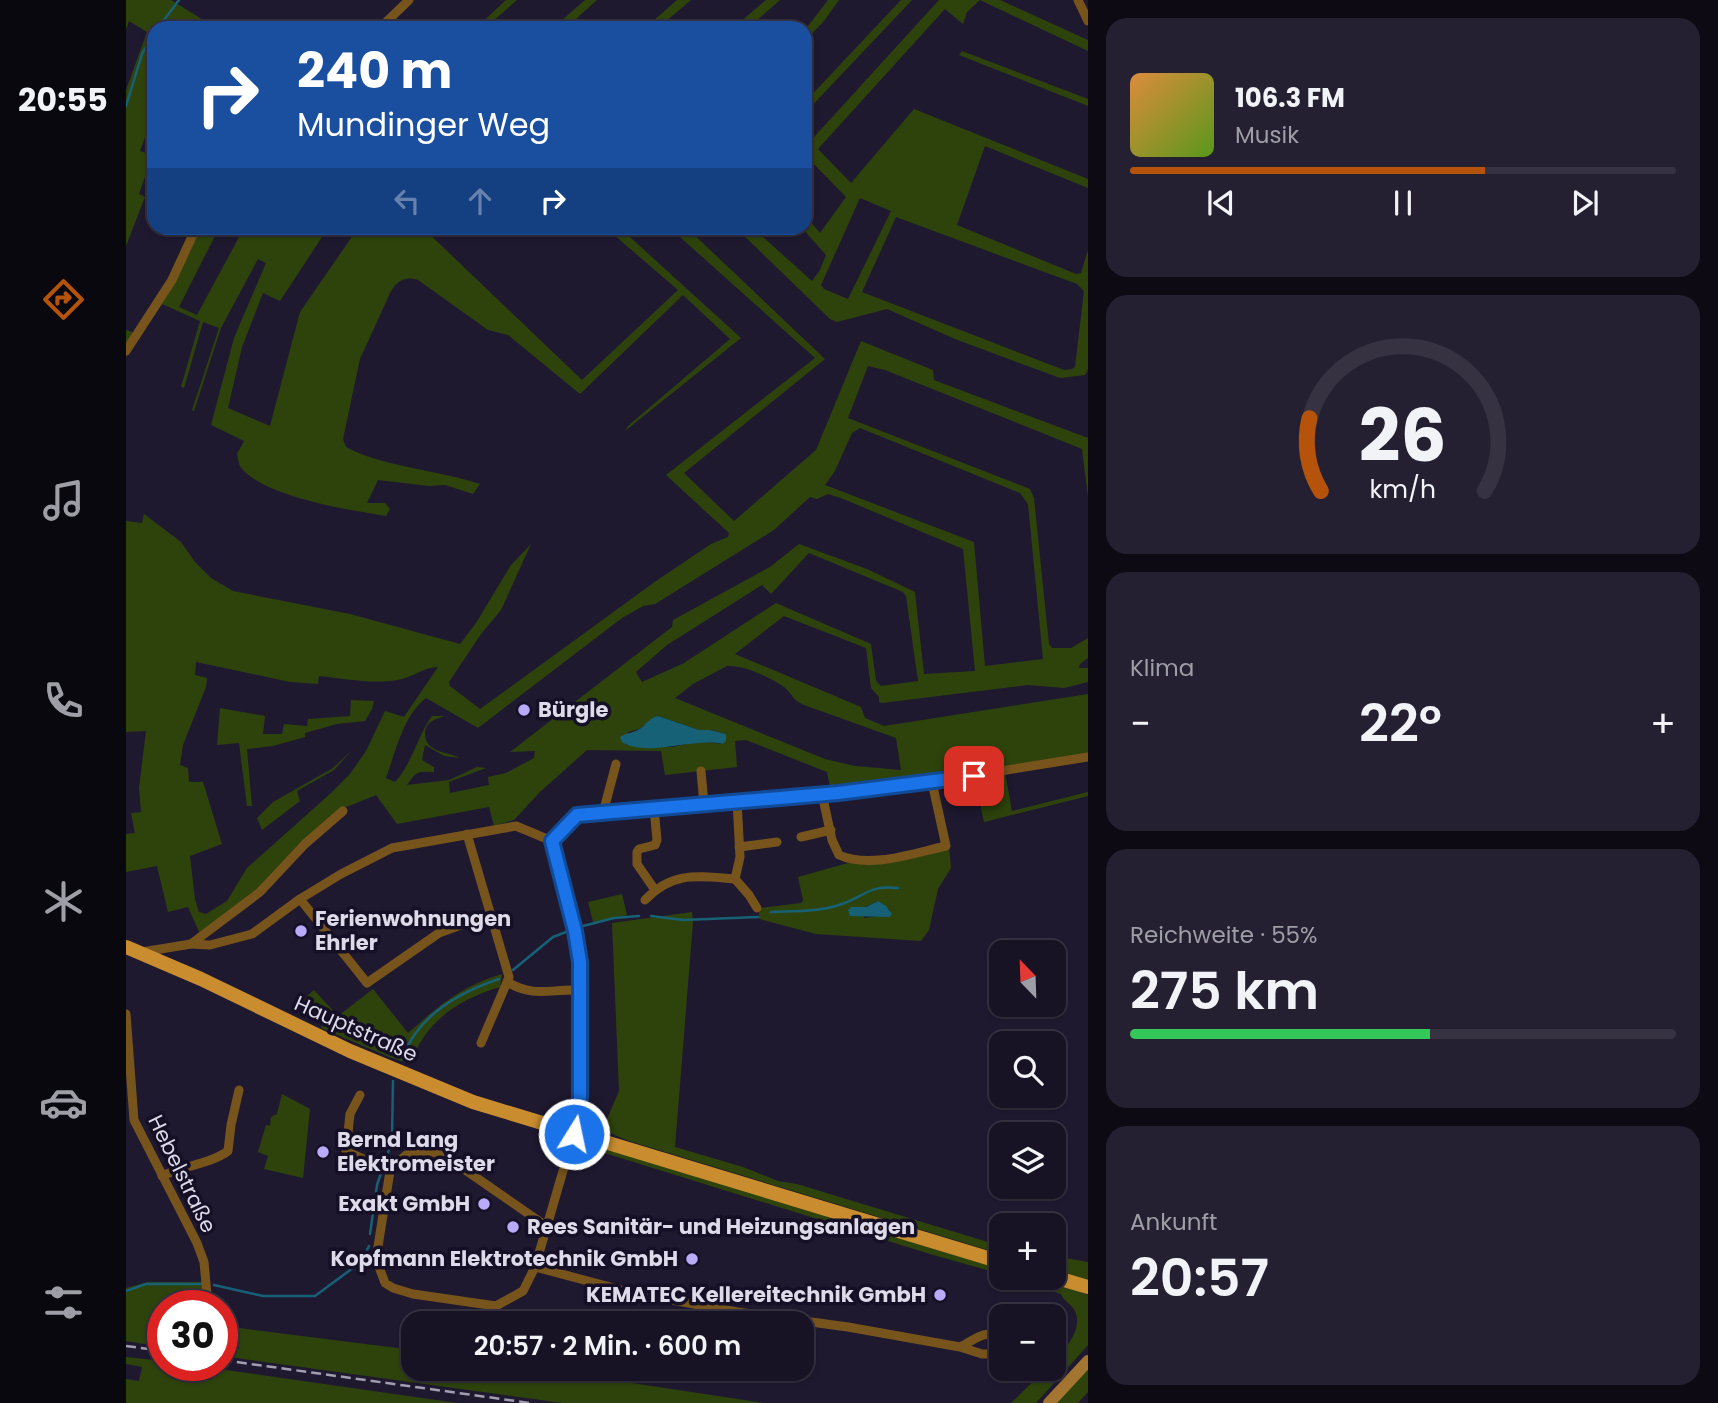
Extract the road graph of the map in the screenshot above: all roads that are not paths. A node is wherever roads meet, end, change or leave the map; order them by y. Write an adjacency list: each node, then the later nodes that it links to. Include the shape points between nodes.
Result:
1 (409, 0): 3 (street)
2 (1078, 0): 4 (street)
3 (387, 21)
4 (1088, 21)
5 (193, 235): 6 (street, via 172,279)
6 (126, 351)
7 (1088, 757): 10 (street)
8 (615, 764): 16 (street)
9 (701, 771): 13 (street)
10 (932, 782): 11 (street); 17 (street, via 946,846 881,859 848,859 839,855)
11 (822, 794): 12 (street); 17 (street)
12 (737, 801): 13 (street); 22 (street)
13 (704, 804): 14 (street)
14 (654, 808): 16 (street); 24 (street, via 657,840 655,845 639,849 637,864)
15 (343, 811): 29 (street, via 260,892)
16 (603, 813): 20 (street, via 577,815)
17 (831, 830): 19 (street)
18 (467, 834): 20 (street, via 516,826); 25 (street, via 392,848); 28 (street)
19 (801, 837)
20 (552, 841): 33 (street, via 575,931)
21 (777, 842): 22 (street)
22 (739, 847): 23 (street)
23 (735, 879): 24 (street, via 696,875 669,881); 27 (street)
24 (655, 890): 26 (street)
25 (300, 899): 28 (street, via 367,983 439,933); 29 (street, via 252,934 210,946)
26 (645, 900)
27 (757, 908)
28 (491, 914): 32 (street)
29 (191, 944): 31 (street)
30 (126, 947): 31 (main road, Hauptstraße)
31 (142, 952): 40 (main road, Hauptstraße, via 428,1084)
32 (507, 982): 33 (street, via 534,993); 35 (street)
33 (579, 990): 38 (street)
34 (126, 1014): 39 (street, Hebelstraße)
35 (481, 1043)
36 (239, 1090): 43 (street, via 228,1151)
37 (360, 1095): 42 (street, via 350,1114 346,1152)
38 (579, 1107): 40 (street); 41 (street, via 598,1133)
39 (130, 1119): 43 (street, Hebelstraße)
40 (574, 1134): 41 (main road, Hauptstraße); 44 (street)
41 (618, 1147): 45 (main road, Hauptstraße)
42 (390, 1171): 44 (street, via 406,1155 430,1151 448,1158); 46 (street, via 376,1259 385,1283 413,1294 496,1307 523,1291)
43 (162, 1176): 49 (street, Hebelstraße, via 190,1225 204,1262)
44 (546, 1226): 46 (street)
45 (989, 1258)
46 (535, 1267): 50 (street, via 656,1297)
47 (1066, 1281): 48 (main road)
48 (1088, 1287)
49 (207, 1290)
50 (960, 1347)
51 (1088, 1361): 52 (main road)
52 (1049, 1403)

